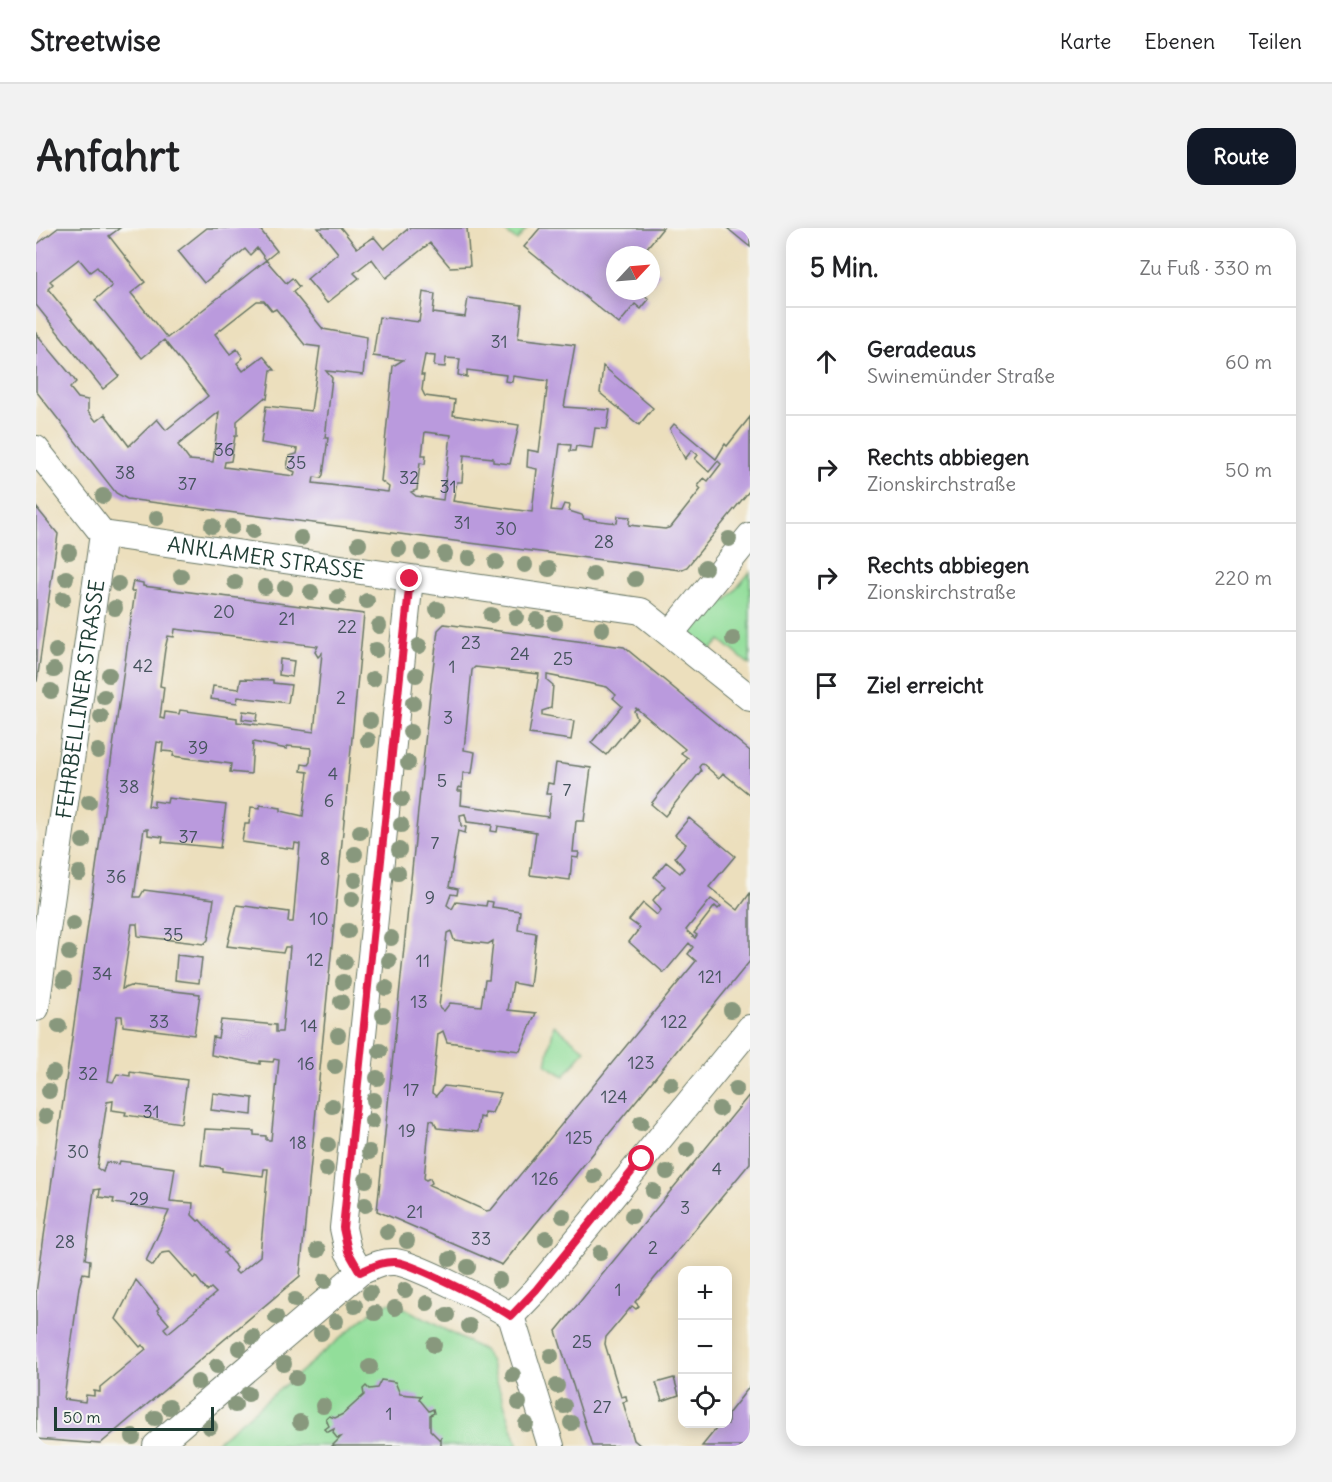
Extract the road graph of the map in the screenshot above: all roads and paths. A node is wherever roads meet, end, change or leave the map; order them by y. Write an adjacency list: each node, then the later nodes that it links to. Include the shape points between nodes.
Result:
1 (36, 449): 2 (street)
2 (103, 534): 4 (street, ANKLAMER STRASSE); 7 (street, FEHRBELLINER STRASSE)
3 (750, 536): 5 (street)
4 (410, 579): 5 (street, ANKLAMER STRASSE, via 641,611); 9 (street, via 343,1228 348,1251)
5 (671, 633): 6 (street, ANKLAMER STRASSE)
6 (750, 698)
7 (36, 1008)
8 (750, 1028): 10 (street)
9 (360, 1272): 10 (street, via 379,1263 398,1262); 11 (street)
10 (511, 1316): 12 (street)
11 (156, 1446)
12 (551, 1446)

